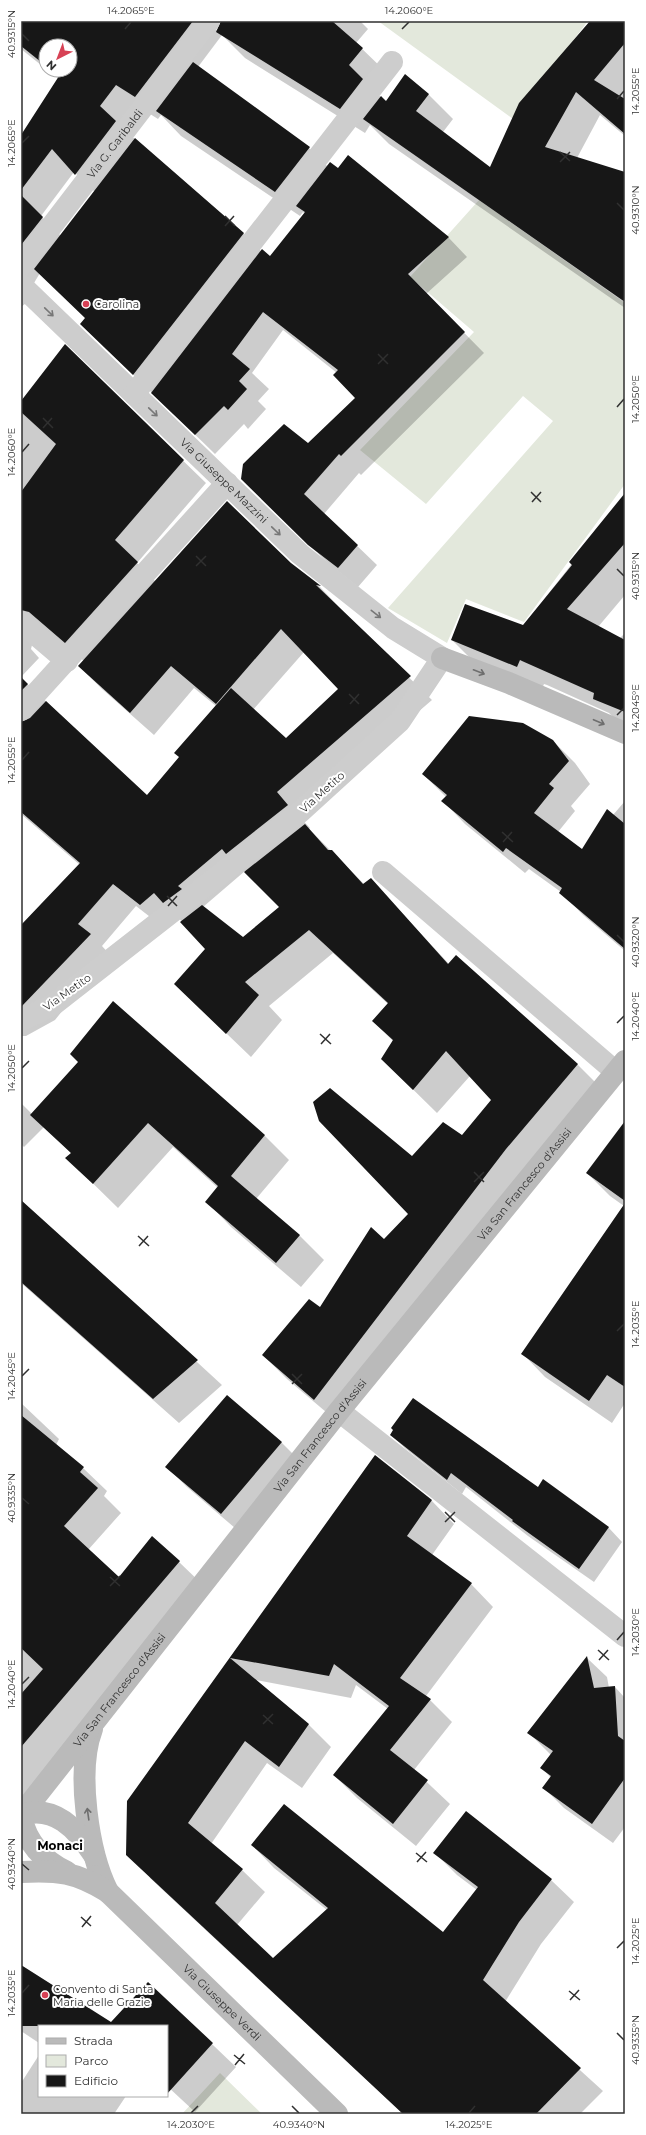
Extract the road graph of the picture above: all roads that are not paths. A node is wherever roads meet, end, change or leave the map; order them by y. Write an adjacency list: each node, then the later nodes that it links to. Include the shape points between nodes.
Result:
1 (209, 21): 3 (street, Via G. Garibaldi)
2 (392, 62): 5 (street)
3 (21, 266)
4 (21, 284): 5 (street, Via Giuseppe Mazzini, one-way to 5)
5 (134, 394): 6 (street, Via Giuseppe Mazzini, one-way to 6)
6 (227, 483): 8 (street, Via Giuseppe Mazzini, one-way to 8, via 306,559 393,628); 9 (street)
7 (21, 622): 9 (street)
8 (442, 658): 11 (street, one-way to 11, via 509,683); 13 (street, Via Metito, via 400,721 300,812 54,1004)
9 (67, 661): 10 (street)
10 (21, 710)
11 (625, 733)
12 (383, 872): 14 (street)
13 (21, 1021)
14 (620, 1066): 15 (street, Via San Francesco d'Assisi)
15 (339, 1411): 16 (street); 17 (street, Via San Francesco d'Assisi)
16 (625, 1636)
17 (96, 1720): 18 (street, Via San Francesco d'Assisi); 19 (street, one-way to 17, via 84,1770 86,1745)
18 (21, 1816): 19 (street, via 34,1811 60,1819 76,1832); 21 (street, via 31,1844 56,1867)
19 (94, 1856): 22 (street)
20 (21, 1872): 21 (street)
21 (70, 1873): 22 (street, via 89,1880)
22 (108, 1892): 23 (street, Via Giuseppe Verdi)
23 (337, 2114)

